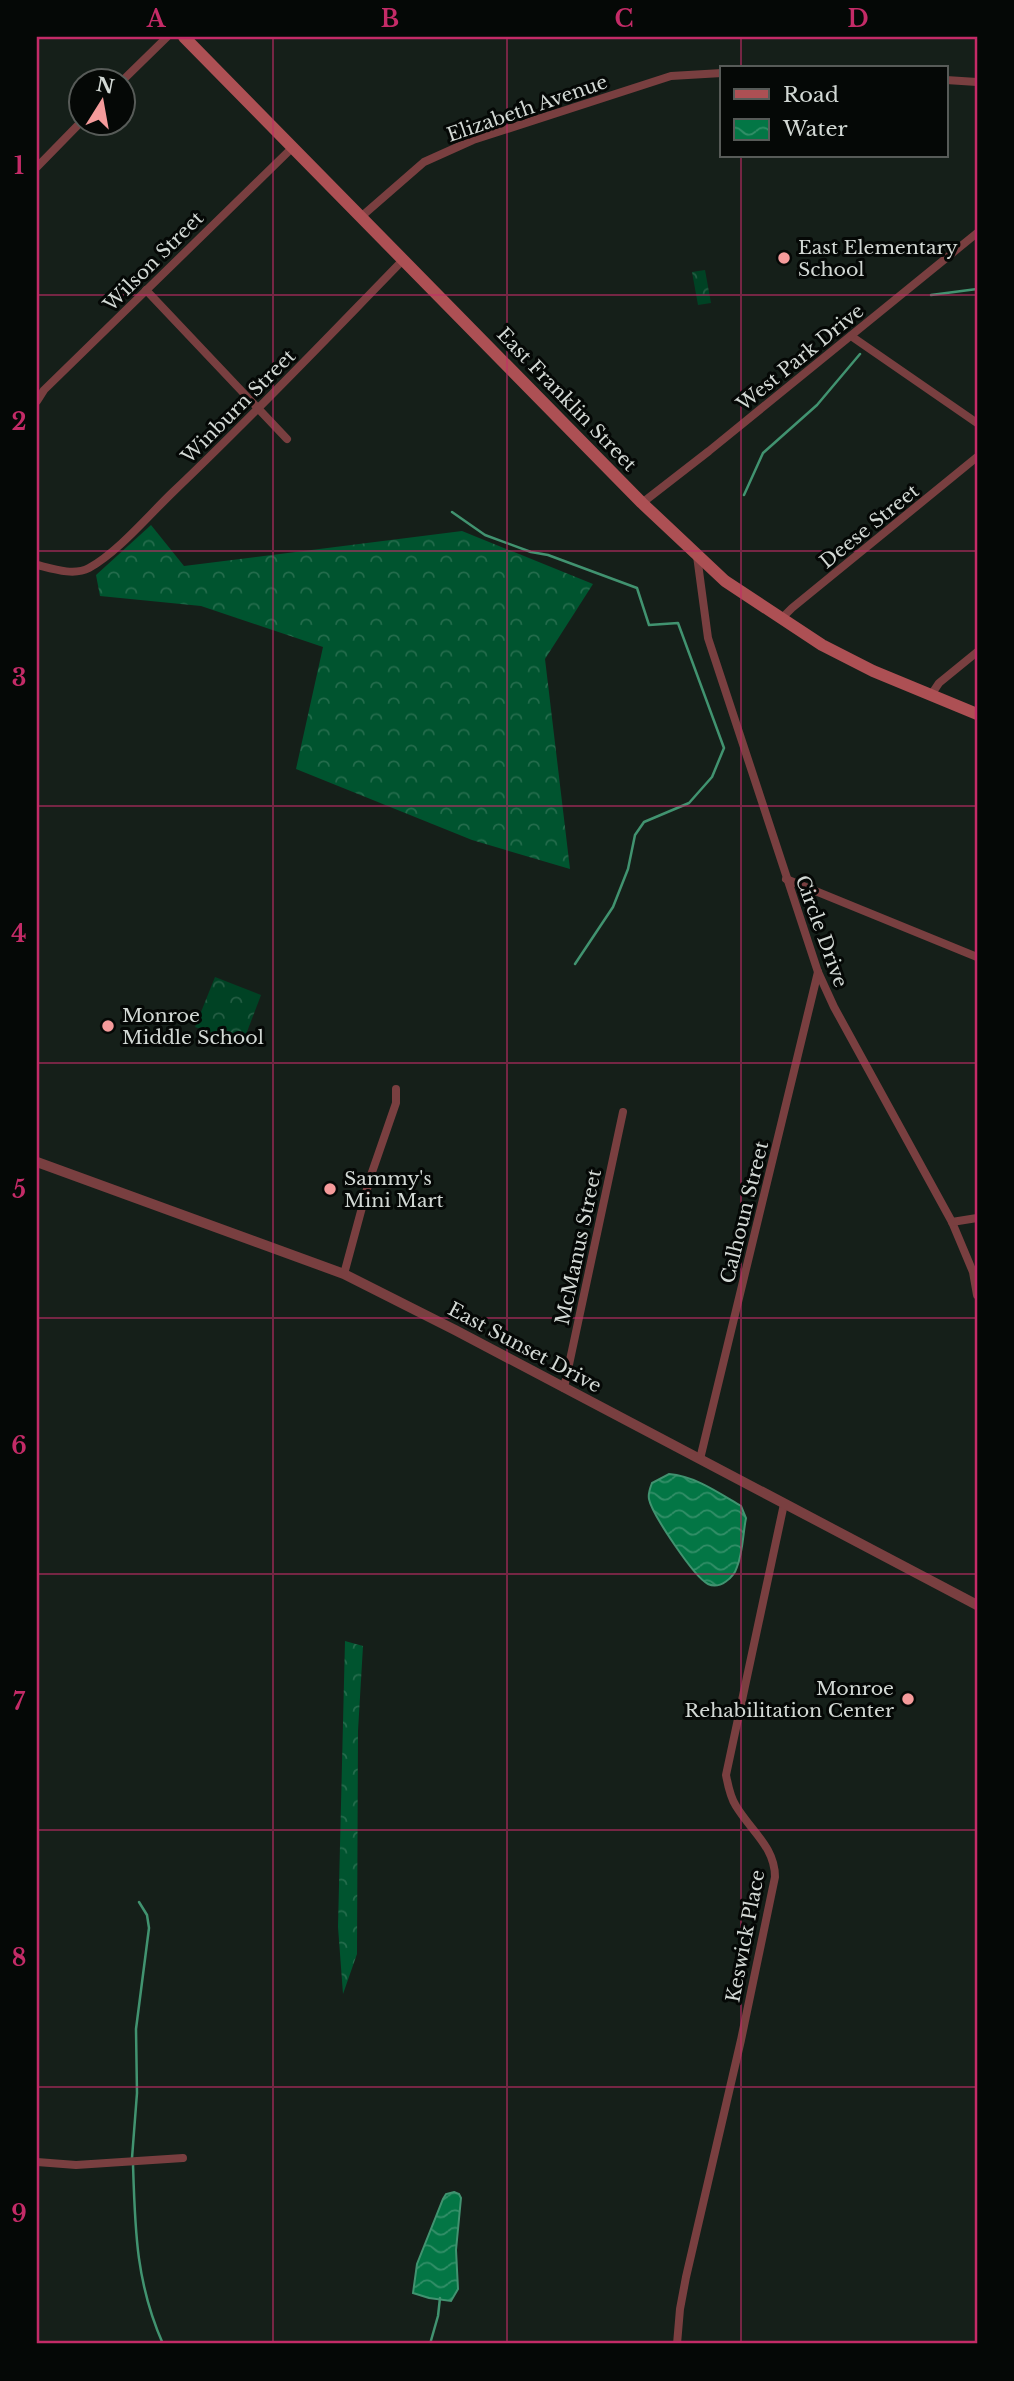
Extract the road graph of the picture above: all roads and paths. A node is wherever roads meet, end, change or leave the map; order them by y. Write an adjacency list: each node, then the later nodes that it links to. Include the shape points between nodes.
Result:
1 (167, 37): 3 (street)
2 (184, 37): 8 (main road, East Franklin Street)
3 (136, 67)
4 (720, 73): 10 (street, Elizabeth Avenue, via 671,76 473,140 424,162)
5 (948, 80): 6 (street)
6 (977, 82)
7 (67, 136): 9 (street)
8 (293, 147): 10 (main road, East Franklin Street); 13 (street, Wilson Street)
9 (37, 167)
10 (362, 216): 12 (main road, East Franklin Street)
11 (977, 233): 14 (street, West Park Drive)
12 (403, 260): 16 (street, Winburn Street); 20 (main road, East Franklin Street)
13 (146, 290): 15 (street, Wilson Street); 16 (street)
14 (851, 336): 17 (street); 20 (street, West Park Drive)
15 (37, 401)
16 (259, 407): 18 (street); 22 (street, Winburn Street, via 89,568 64,571)
17 (977, 423)
18 (287, 439)
19 (977, 457): 23 (street, Deese Street)
20 (642, 503): 21 (main road, East Franklin Street)
21 (697, 556): 23 (main road, East Franklin Street); 27 (street, Circle Drive, via 708,638)
22 (37, 565)
23 (781, 620): 25 (main road, East Franklin Street, via 873,671)
24 (977, 652): 25 (street, via 939,683)
25 (932, 695): 26 (main road, East Franklin Street)
26 (977, 714)
27 (786, 879): 28 (street); 29 (street, Circle Drive)
28 (977, 957)
29 (818, 972): 34 (street, Circle Drive); 38 (street, Calhoun Street)
30 (396, 1089): 35 (street, via 396,1103)
31 (623, 1112): 37 (street, McManus Street)
32 (37, 1162): 35 (street, East Sunset Drive)
33 (977, 1218): 34 (street)
34 (952, 1222): 36 (street, Circle Drive, via 973,1272)
35 (344, 1274): 37 (street, East Sunset Drive)
36 (977, 1295)
37 (564, 1388): 38 (street, East Sunset Drive)
38 (700, 1459): 39 (street, East Sunset Drive)
39 (784, 1504): 40 (street, East Sunset Drive); 43 (street, Keswick Place, via 726,1775 736,1806 775,1863 775,1877 680,2309)
40 (977, 1605)
41 (183, 2158): 42 (street, via 76,2165)
42 (37, 2162)
43 (677, 2344)

